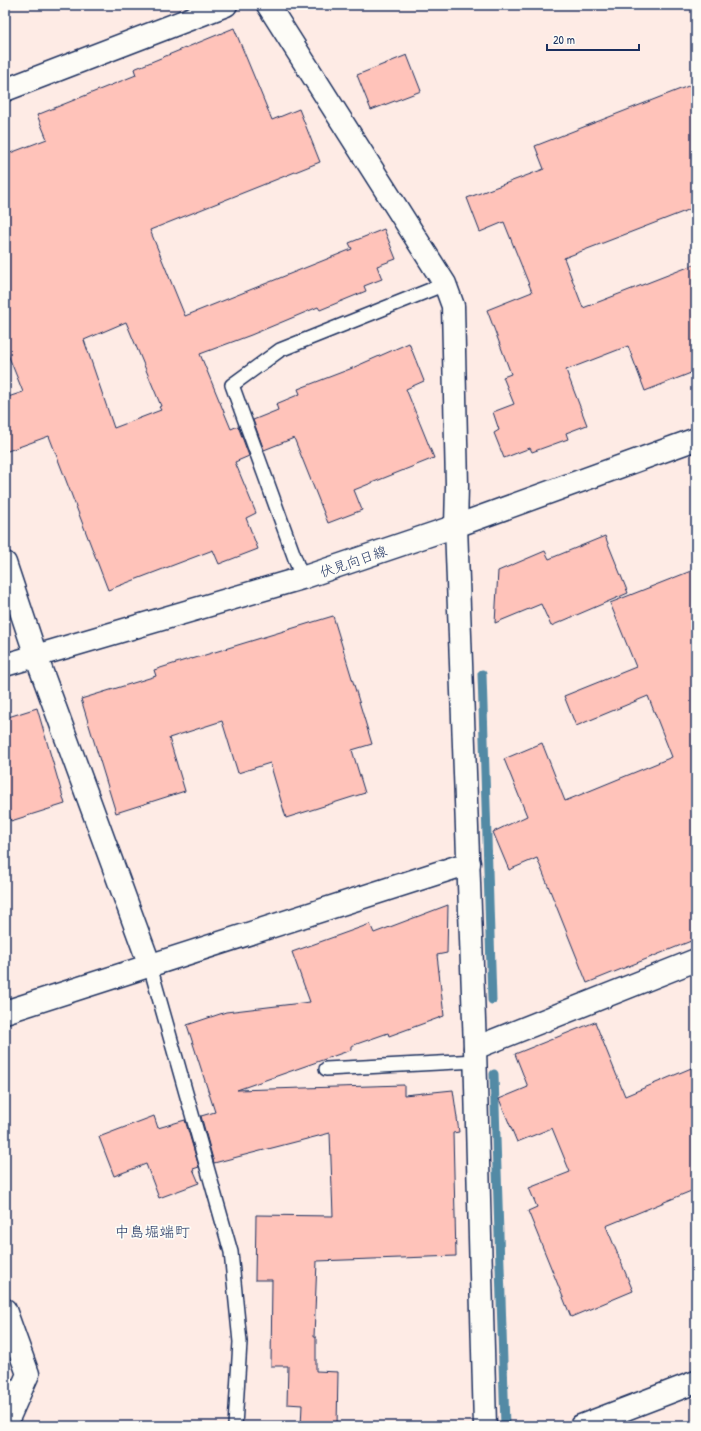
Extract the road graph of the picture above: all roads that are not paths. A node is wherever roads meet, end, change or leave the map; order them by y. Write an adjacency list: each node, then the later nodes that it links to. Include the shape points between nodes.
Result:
1 (226, 5): 3 (street)
2 (268, 5): 4 (street)
3 (5, 90)
4 (445, 284): 6 (street, via 453,306); 8 (lane, via 280,350 232,385)
5 (696, 439): 6 (street, 伏見向日線)
6 (456, 526): 8 (street, 伏見向日線); 11 (street)
7 (5, 563): 9 (street)
8 (302, 578): 9 (street, 伏見向日線)
9 (36, 656): 10 (street, 伏見向日線); 13 (street)
10 (5, 665)
11 (469, 863): 13 (street); 15 (street)
12 (696, 960): 15 (street)
13 (150, 966): 14 (street); 20 (lane, via 230,1252 240,1342)
14 (5, 1012)
15 (476, 1055): 16 (lane); 21 (street)
16 (326, 1070)
17 (5, 1310): 19 (street, via 28,1374)
18 (696, 1382): 22 (street)
19 (5, 1426)
20 (235, 1426)
21 (485, 1426)
22 (581, 1426)

